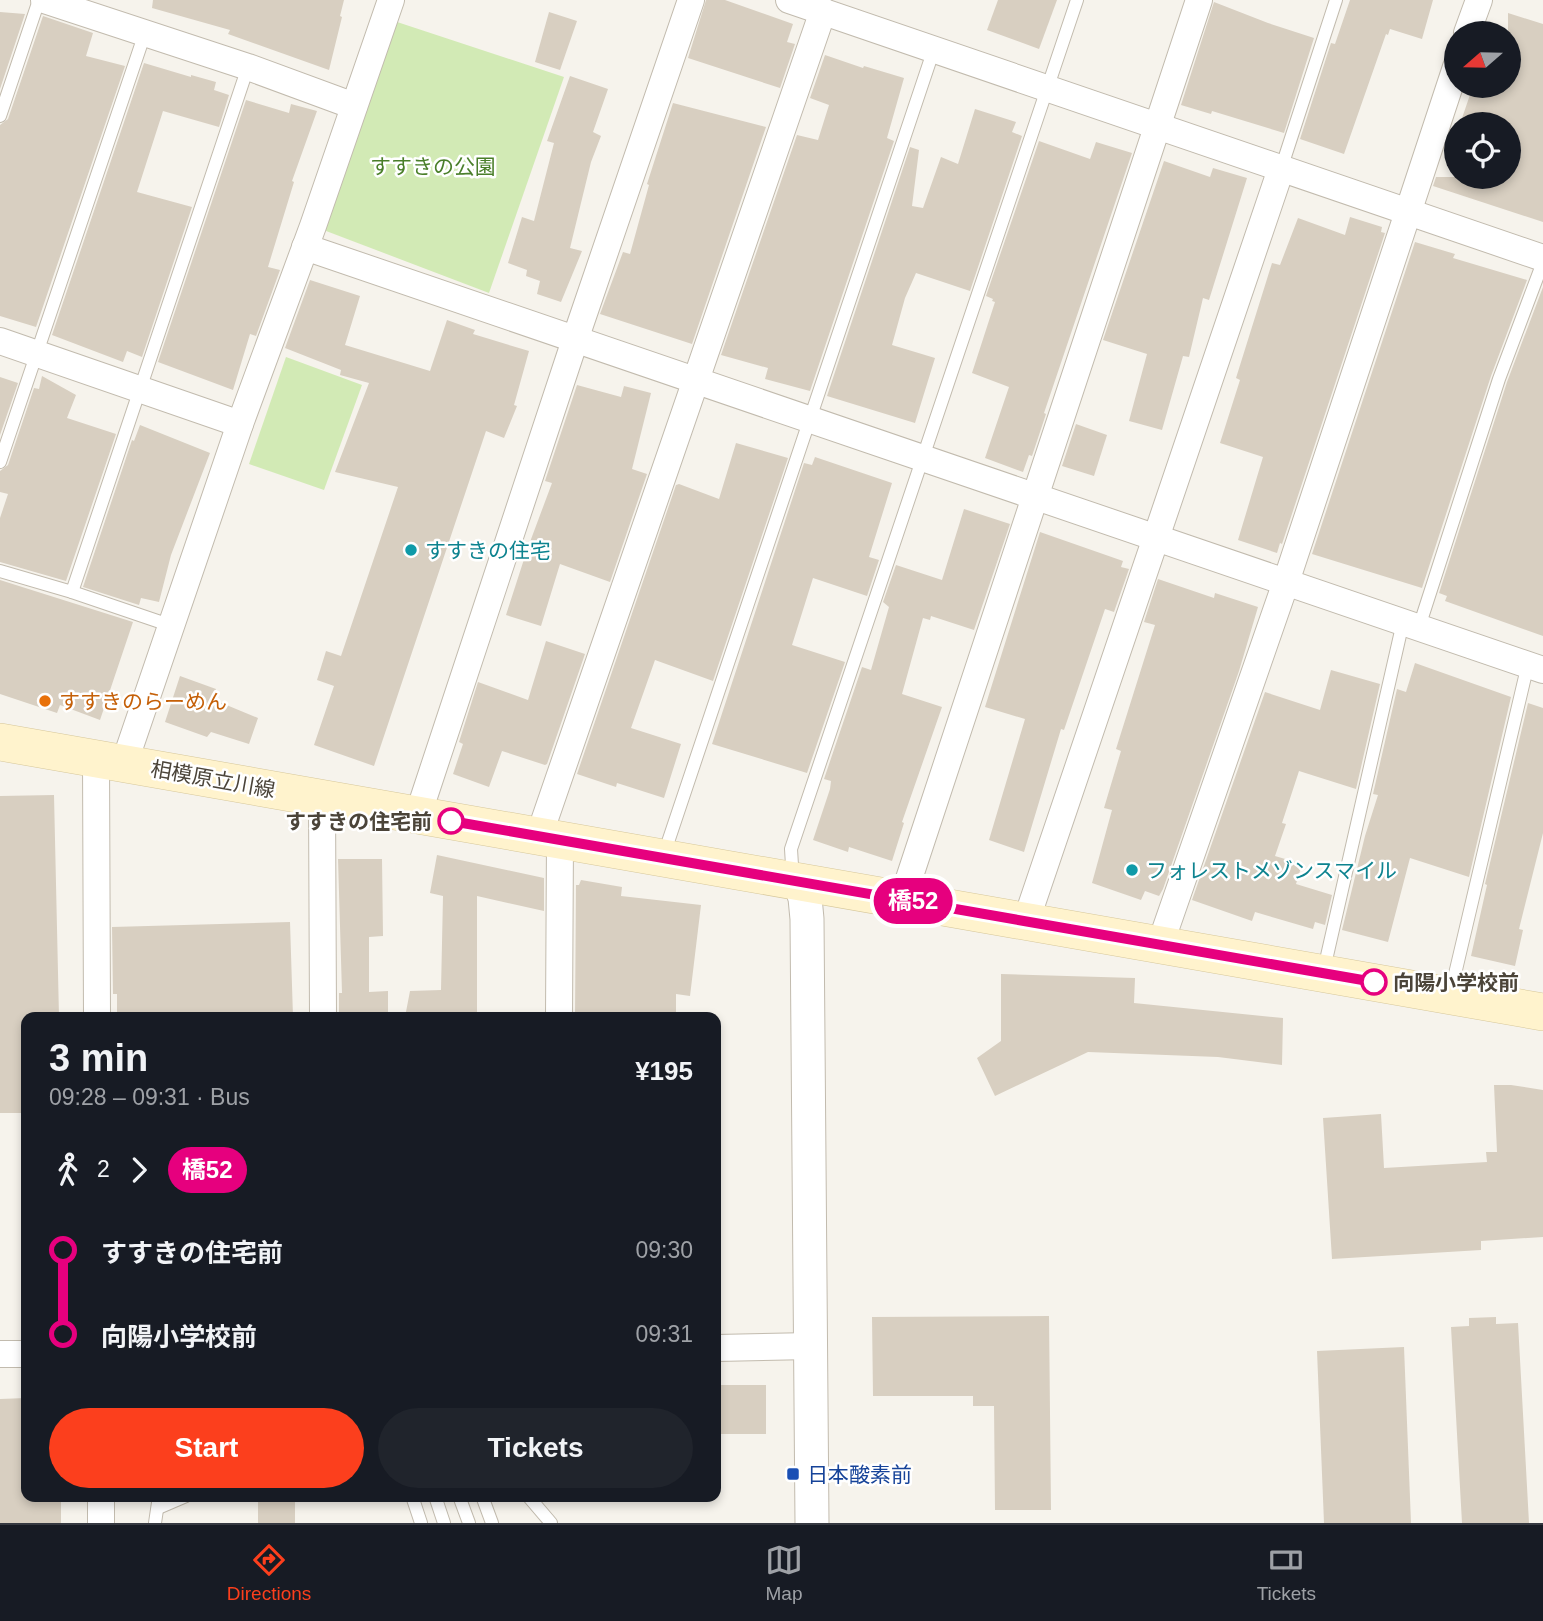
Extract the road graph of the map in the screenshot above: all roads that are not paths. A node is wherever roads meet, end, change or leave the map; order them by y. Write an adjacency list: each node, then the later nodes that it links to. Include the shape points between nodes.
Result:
1 (42, 0): 10 (street); 16 (lane)
2 (391, 0): 15 (street)
3 (691, 0): 22 (street)
4 (1077, 0): 13 (lane)
5 (1199, 0): 17 (street)
6 (1336, 0): 18 (lane)
7 (1479, 0): 9 (street)
8 (807, 4): 11 (street); 25 (street)
9 (1471, 21)
10 (145, 33): 12 (street); 24 (lane)
11 (934, 48): 13 (street); 27 (lane)
12 (248, 67): 15 (street); 26 (lane)
13 (1049, 88): 17 (street); 29 (lane)
14 (1445, 98): 19 (street)
15 (354, 106): 20 (street)
16 (0, 116)
17 (1157, 127): 18 (street); 31 (street)
18 (1281, 169): 19 (street); 32 (street)
19 (1406, 212): 21 (street); 34 (street)
20 (305, 247): 22 (street); 28 (street)
21 (1543, 260): 36 (lane)
22 (575, 339): 25 (street); 42 (street)
23 (0, 341): 24 (street)
24 (36, 353): 26 (street); 30 (lane)
25 (695, 380): 27 (street); 43 (street)
26 (139, 388): 28 (street); 35 (lane)
27 (810, 419): 29 (street); 44 (lane)
28 (240, 424): 37 (street)
29 (923, 457): 31 (street); 45 (lane, via 791,849)
30 (0, 462)
31 (1036, 496): 32 (street); 46 (street)
32 (1156, 537): 34 (street); 47 (street)
33 (0, 571): 35 (lane)
34 (1286, 582): 36 (street); 48 (street)
35 (72, 592): 37 (lane)
36 (1411, 624): 38 (street); 49 (lane)
37 (173, 626): 40 (street)
38 (1535, 667): 50 (lane)
39 (0, 742): 40 (main road, 相模原立川線)
40 (110, 761): 41 (main road, 相模原立川線); 51 (street)
41 (322, 798): 42 (main road, 相模原立川線); 52 (street)
42 (418, 815): 43 (main road, 相模原立川線)
43 (550, 838): 44 (main road, 相模原立川線); 53 (street)
44 (663, 858): 45 (main road, 相模原立川線)
45 (800, 883): 46 (main road, 相模原立川線); 55 (street, via 807,919)
46 (902, 900): 47 (main road, 相模原立川線)
47 (1026, 921): 48 (main road, 相模原立川線)
48 (1160, 944): 49 (main road, 相模原立川線)
49 (1323, 973): 50 (main road, 相模原立川線)
50 (1450, 995): 54 (main road, 相模原立川線)
51 (97, 1012)
52 (323, 1012)
53 (559, 1012)
54 (1543, 1012)
55 (811, 1346): 56 (street); 73 (street)
56 (721, 1348)
57 (0, 1354): 58 (street)
58 (21, 1354)
59 (101, 1502): 66 (street)
60 (159, 1502): 67 (lane)
61 (414, 1502): 68 (lane)
62 (437, 1502): 69 (lane)
63 (461, 1502): 70 (lane)
64 (484, 1502): 71 (lane)
65 (533, 1502): 72 (lane)
66 (101, 1523)
67 (155, 1523)
68 (421, 1523)
69 (444, 1523)
70 (469, 1523)
71 (492, 1523)
72 (551, 1523)
73 (811, 1523)

